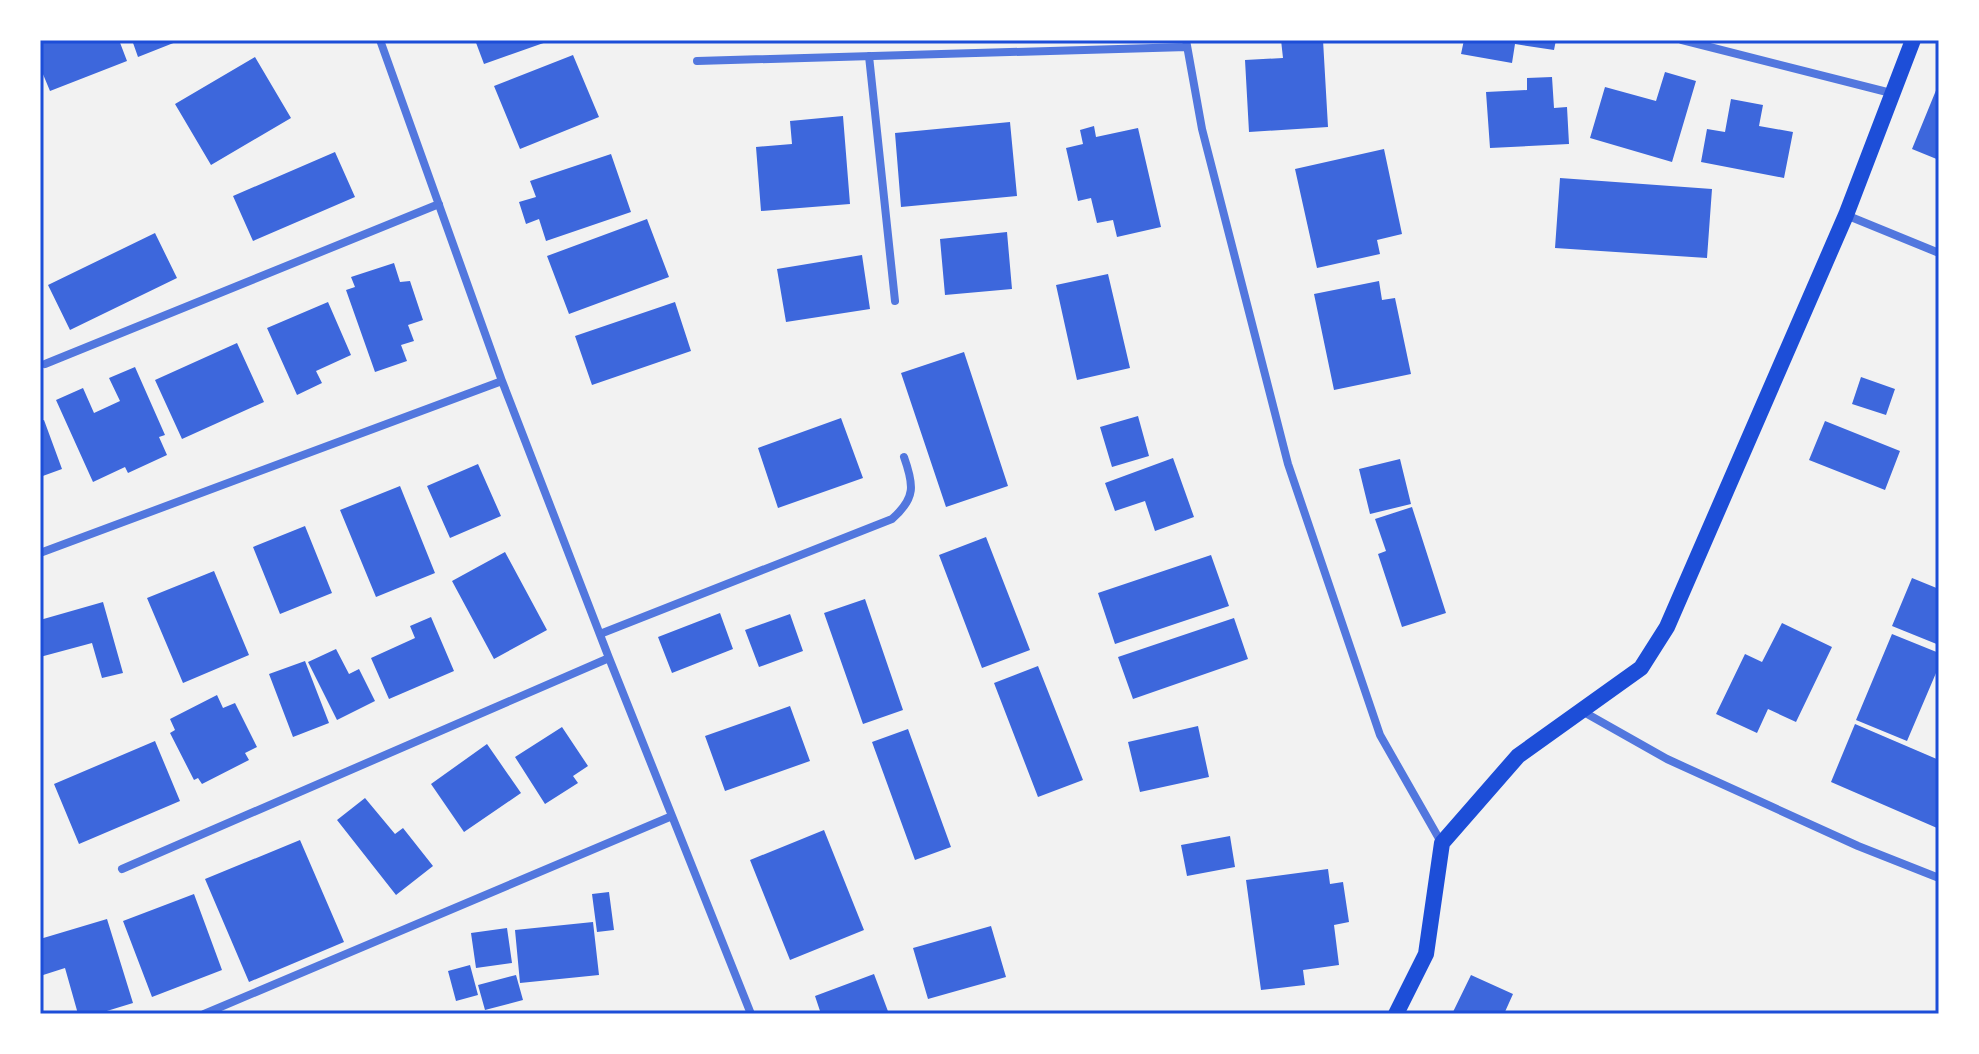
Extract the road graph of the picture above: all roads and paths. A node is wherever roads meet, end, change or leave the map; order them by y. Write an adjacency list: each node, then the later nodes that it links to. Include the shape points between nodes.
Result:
1 (380, 40): 8 (street)
2 (1682, 40): 7 (street)
3 (1913, 40): 7 (main road)
4 (1186, 43): 5 (street); 20 (street, via 1202,129 1288,464 1380,735)
5 (869, 56): 6 (street); 11 (street)
6 (697, 61)
7 (1891, 93): 9 (main road)
8 (439, 204): 12 (street); 13 (street)
9 (1846, 215): 10 (street); 18 (main road, via 1667,627 1641,668)
10 (1939, 253)
11 (895, 301)
12 (45, 364)
13 (502, 381): 15 (street); 16 (street)
14 (904, 457): 16 (street, via 911,494 892,519)
15 (40, 553)
16 (600, 634): 17 (street)
17 (609, 658): 19 (street); 21 (street)
18 (1581, 711): 20 (main road, via 1518,756); 22 (street, via 1667,759)
19 (672, 816): 23 (street); 24 (street)
20 (1442, 843): 25 (main road, via 1426,954)
21 (122, 869)
22 (1939, 878)
23 (204, 1014)
24 (751, 1014)
25 (1396, 1014)

